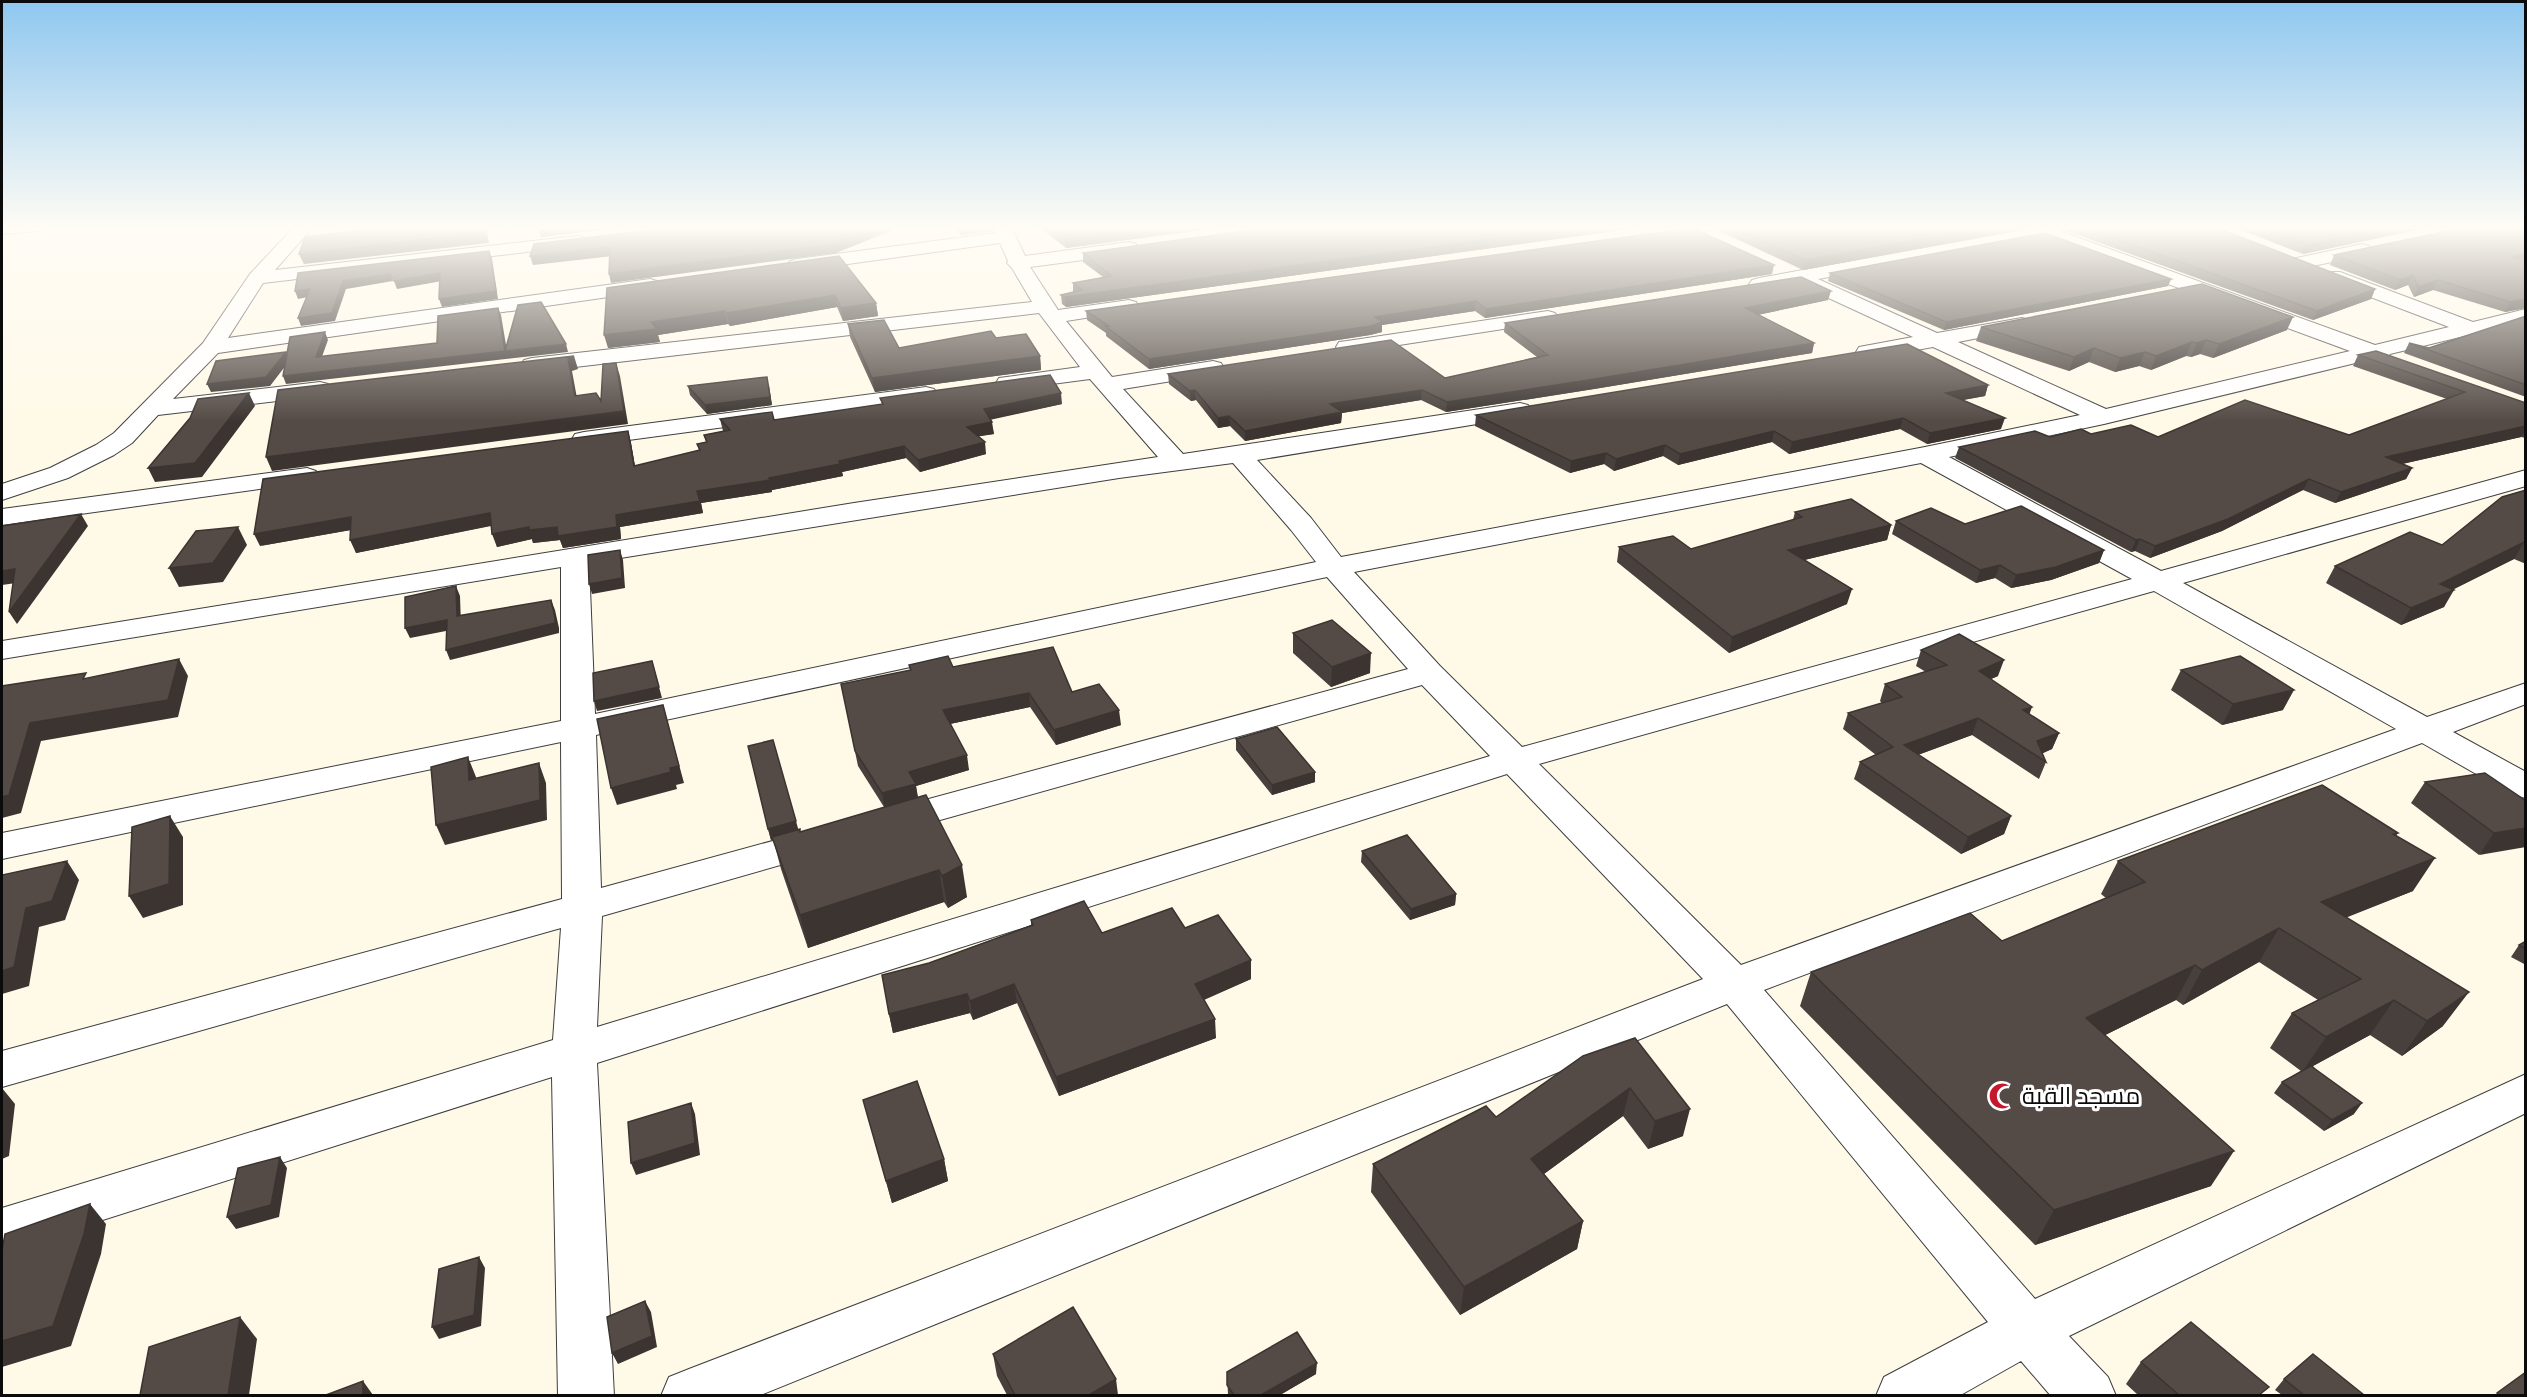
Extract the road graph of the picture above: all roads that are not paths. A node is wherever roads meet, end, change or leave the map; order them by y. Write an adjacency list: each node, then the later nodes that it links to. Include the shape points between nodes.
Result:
1 (248, 291): 16 (street)
2 (608, 291): 16 (street)
3 (1036, 291): 10 (street)
4 (1830, 291): 15 (street)
5 (2184, 291): 8 (street)
6 (2209, 291): 18 (street)
7 (2374, 291): 14 (street)
8 (2154, 297)
9 (1148, 304): 10 (street)
10 (1050, 311): 22 (street); 23 (street)
11 (1570, 313): 17 (street)
12 (2526, 315): 14 (street)
13 (2040, 320): 15 (street)
14 (2473, 328): 18 (street)
15 (1938, 340): 19 (street); 29 (street)
16 (212, 347): 28 (street)
17 (1333, 349)
18 (2375, 352): 20 (street); 29 (street)
19 (1846, 356)
20 (2407, 364)
21 (1227, 366): 23 (street)
22 (510, 368)
23 (1103, 377): 25 (street); 33 (street)
24 (343, 387): 28 (street)
25 (979, 387)
26 (943, 392): 30 (street)
27 (1548, 405): 31 (street)
28 (152, 408): 36 (street, via 123,438 105,450 59,473)
29 (2104, 417): 32 (street)
30 (564, 442)
31 (1239, 455): 33 (street); 39 (street)
32 (1925, 455): 39 (street); 40 (street)
33 (1177, 463): 38 (street)
34 (327, 474): 37 (street)
35 (2526, 478): 40 (street)
36 (2, 492)
37 (2, 517)
38 (574, 557): 41 (street); 44 (street)
39 (1334, 567): 42 (street); 44 (street)
40 (2158, 580): 45 (street); 46 (street)
41 (2, 650)
42 (1429, 673): 46 (street); 49 (street)
43 (2526, 693): 45 (street)
44 (579, 728): 48 (street); 49 (street)
45 (2425, 729): 47 (street); 50 (street)
46 (1514, 760): 50 (street); 51 (street)
47 (2526, 787)
48 (2, 846)
49 (582, 907): 51 (street); 52 (street)
50 (1734, 984): 55 (street); 57 (street)
51 (574, 1054): 54 (street); 56 (street)
52 (2, 1069)
53 (2526, 1092): 55 (street)
54 (2, 1230)
55 (2027, 1329): 58 (street); 59 (street)
56 (586, 1395)
57 (689, 1395)
58 (1904, 1395)
59 (2088, 1395)

